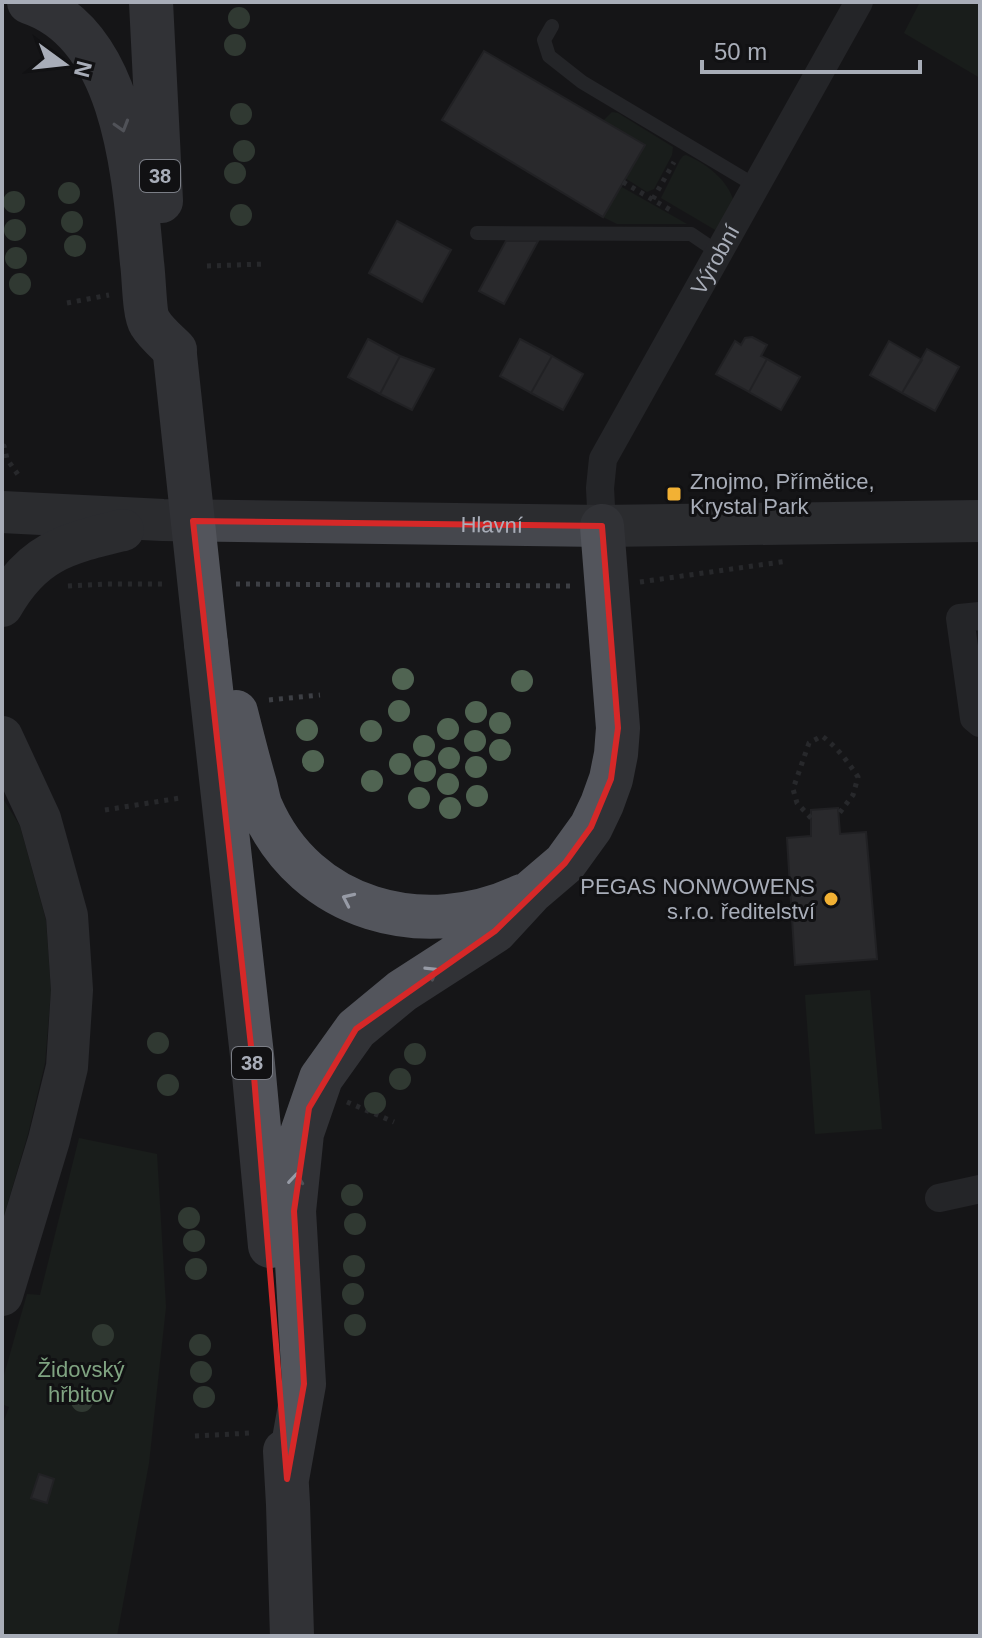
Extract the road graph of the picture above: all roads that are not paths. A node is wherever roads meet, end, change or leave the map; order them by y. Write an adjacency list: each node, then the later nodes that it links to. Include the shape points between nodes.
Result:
1 (29, 2): 8 (main road, one-way to 8, via 84,41 111,90 133,172 148,322)
2 (151, 2): 8 (main road, 38)
3 (859, 2): 5 (street, Výrobní)
4 (552, 26): 5 (lane, via 544,40 549,56 582,82)
5 (756, 186): 7 (street, Výrobní)
6 (477, 233): 7 (lane, via 691,234)
7 (719, 253): 12 (street, Výrobní, via 603,459)
8 (175, 352): 15 (main road, 38, bridge)
9 (2, 512): 10 (main road, Hlavní)
10 (163, 520): 12 (main road, Hlavní); 13 (main road, via 53,551 36,562)
11 (980, 521): 12 (main road, Hlavní)
12 (602, 526): 18 (main road, via 618,728 611,779 579,846)
13 (11, 592)
14 (980, 616): 16 (street, via 960,618 974,718)
15 (206, 646): 18 (main road, one-way to 15, via 480,912 425,918 369,908 319,882 280,840 261,807 232,694); 22 (main road, 38, via 253,1064)
16 (980, 723)
17 (2, 737): 21 (main road, via 40,819 67,916 72,990 67,1067)
18 (531, 892): 22 (main road, one-way to 18, via 304,1384 295,1198 302,1133 321,1078 356,1029 402,991 495,931)
19 (980, 1189): 20 (street)
20 (939, 1198)
21 (2, 1295)
22 (287, 1479): 23 (main road, 38)
23 (292, 1636)

